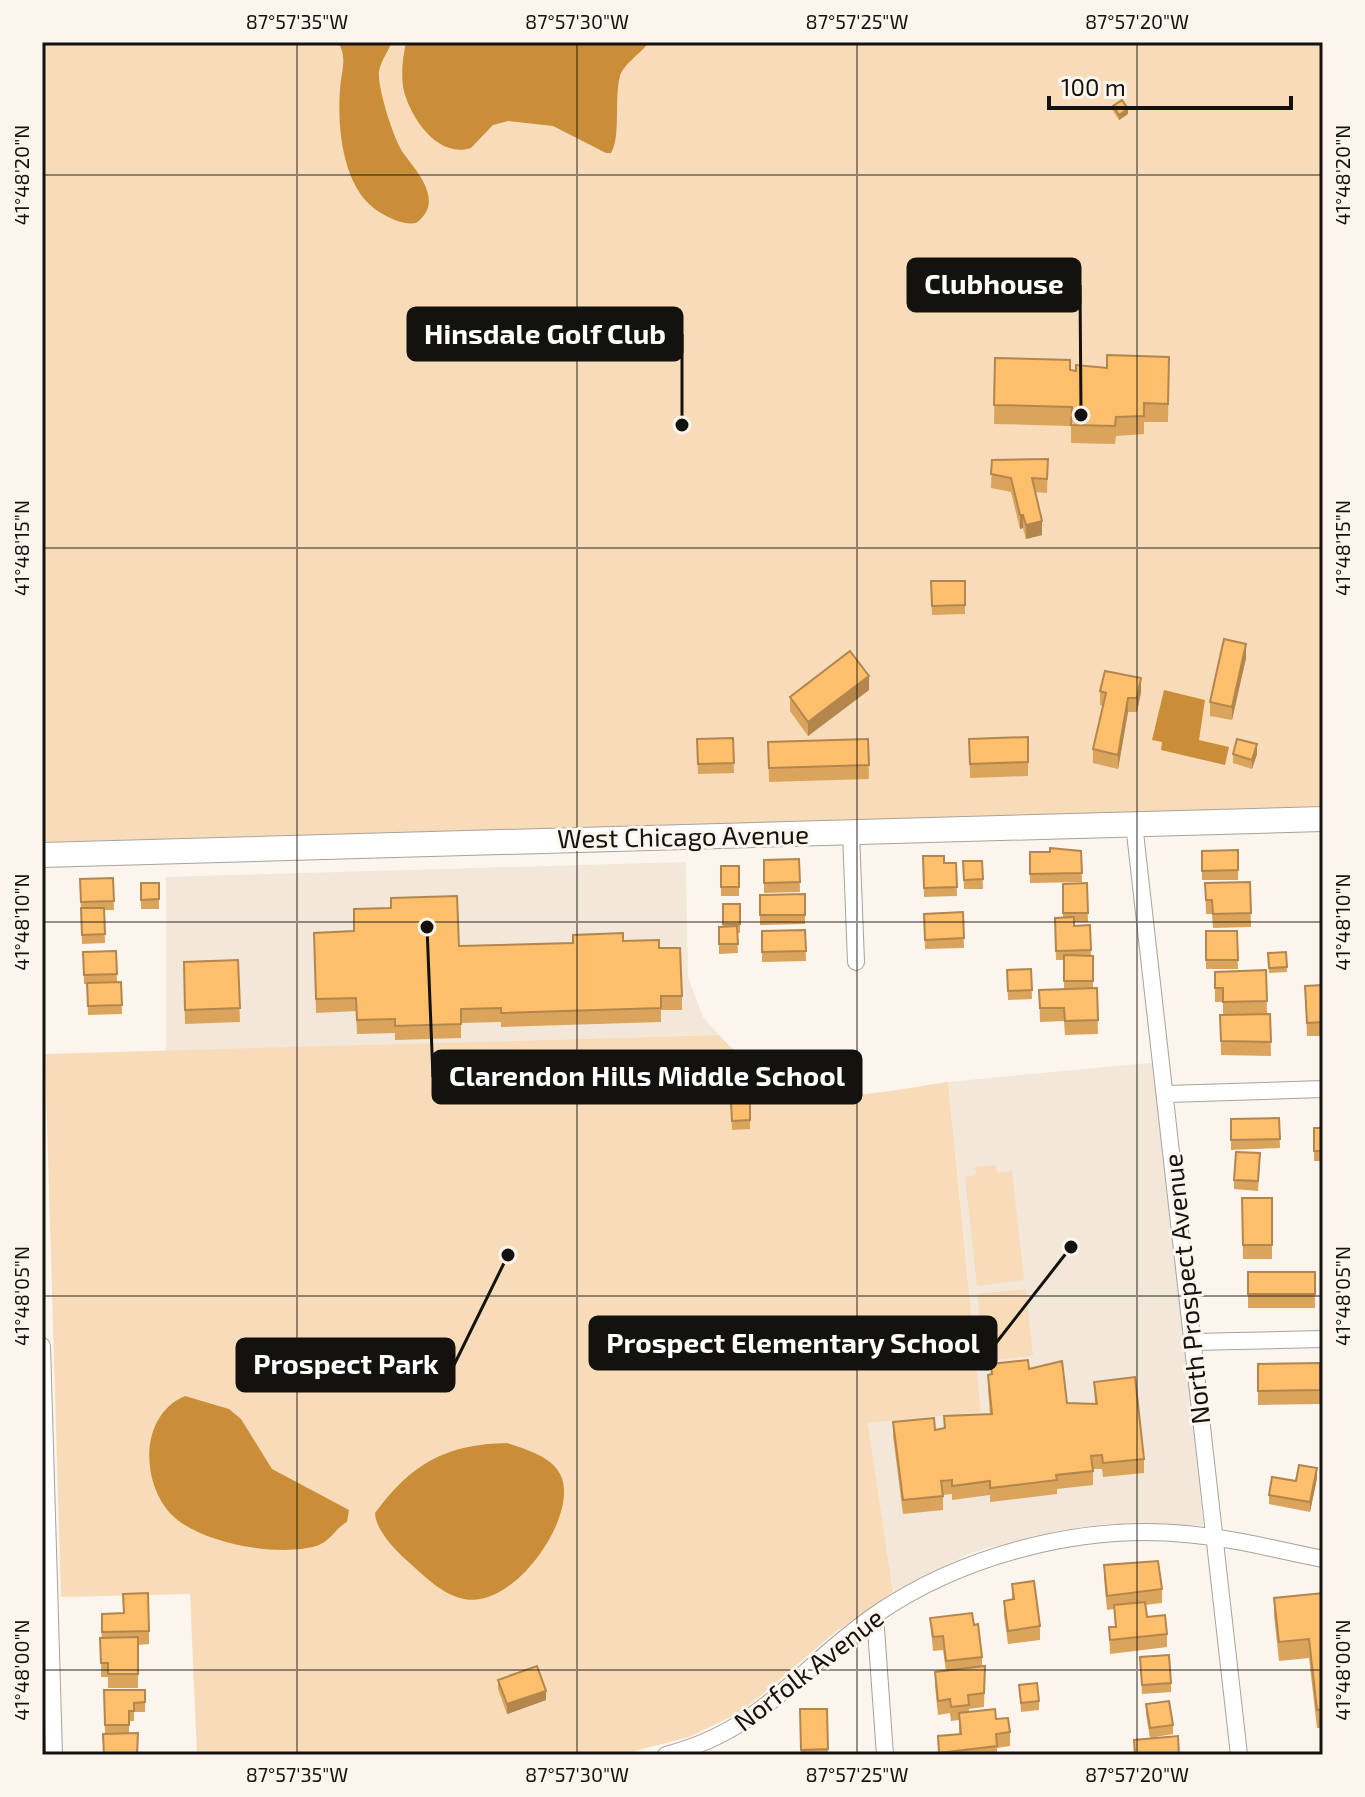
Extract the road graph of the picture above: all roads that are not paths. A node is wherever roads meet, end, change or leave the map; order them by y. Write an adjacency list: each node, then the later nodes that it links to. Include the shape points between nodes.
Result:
1 (1323, 819): 2 (main road, West Chicago Avenue)
2 (1134, 824): 3 (main road, West Chicago Avenue); 7 (street, North Prospect Avenue)
3 (851, 833): 4 (main road, West Chicago Avenue); 5 (street)
4 (42, 855)
5 (856, 962)
6 (1323, 1089): 7 (street)
7 (1167, 1094): 9 (street, North Prospect Avenue)
8 (1323, 1339): 9 (street)
9 (1192, 1342): 11 (street, North Prospect Avenue)
10 (42, 1346): 14 (street)
11 (1214, 1537): 12 (street, Norfolk Avenue); 13 (street, Norfolk Avenue, via 1115,1534 1005,1553 940,1579); 17 (street, North Prospect Avenue)
12 (1323, 1559)
13 (875, 1615): 15 (street, Norfolk Avenue, via 740,1726); 16 (street)
14 (54, 1755)
15 (666, 1755)
16 (885, 1755)
17 (1239, 1755)

